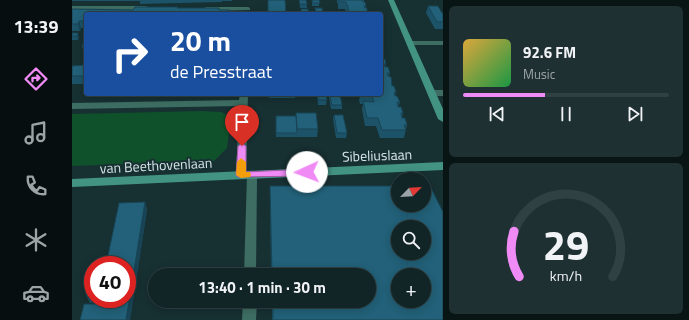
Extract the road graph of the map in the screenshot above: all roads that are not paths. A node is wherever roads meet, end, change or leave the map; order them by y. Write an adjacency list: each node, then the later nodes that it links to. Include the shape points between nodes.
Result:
1 (248, 0): 6 (street)
2 (391, 0): 7 (street)
3 (72, 8): 4 (street)
4 (156, 8)
5 (195, 9): 6 (street)
6 (248, 11)
7 (410, 43): 8 (street); 9 (street)
8 (443, 43)
9 (432, 93): 10 (street); 13 (street)
10 (443, 93)
11 (244, 98): 12 (street); 15 (street)
12 (72, 106)
13 (443, 119)
14 (443, 166): 15 (street, Sibeliuslaan)
15 (246, 175): 16 (street, van Beethovenlaan); 17 (street)
16 (72, 183)
17 (250, 268)
18 (250, 308): 19 (street)
19 (249, 320)

